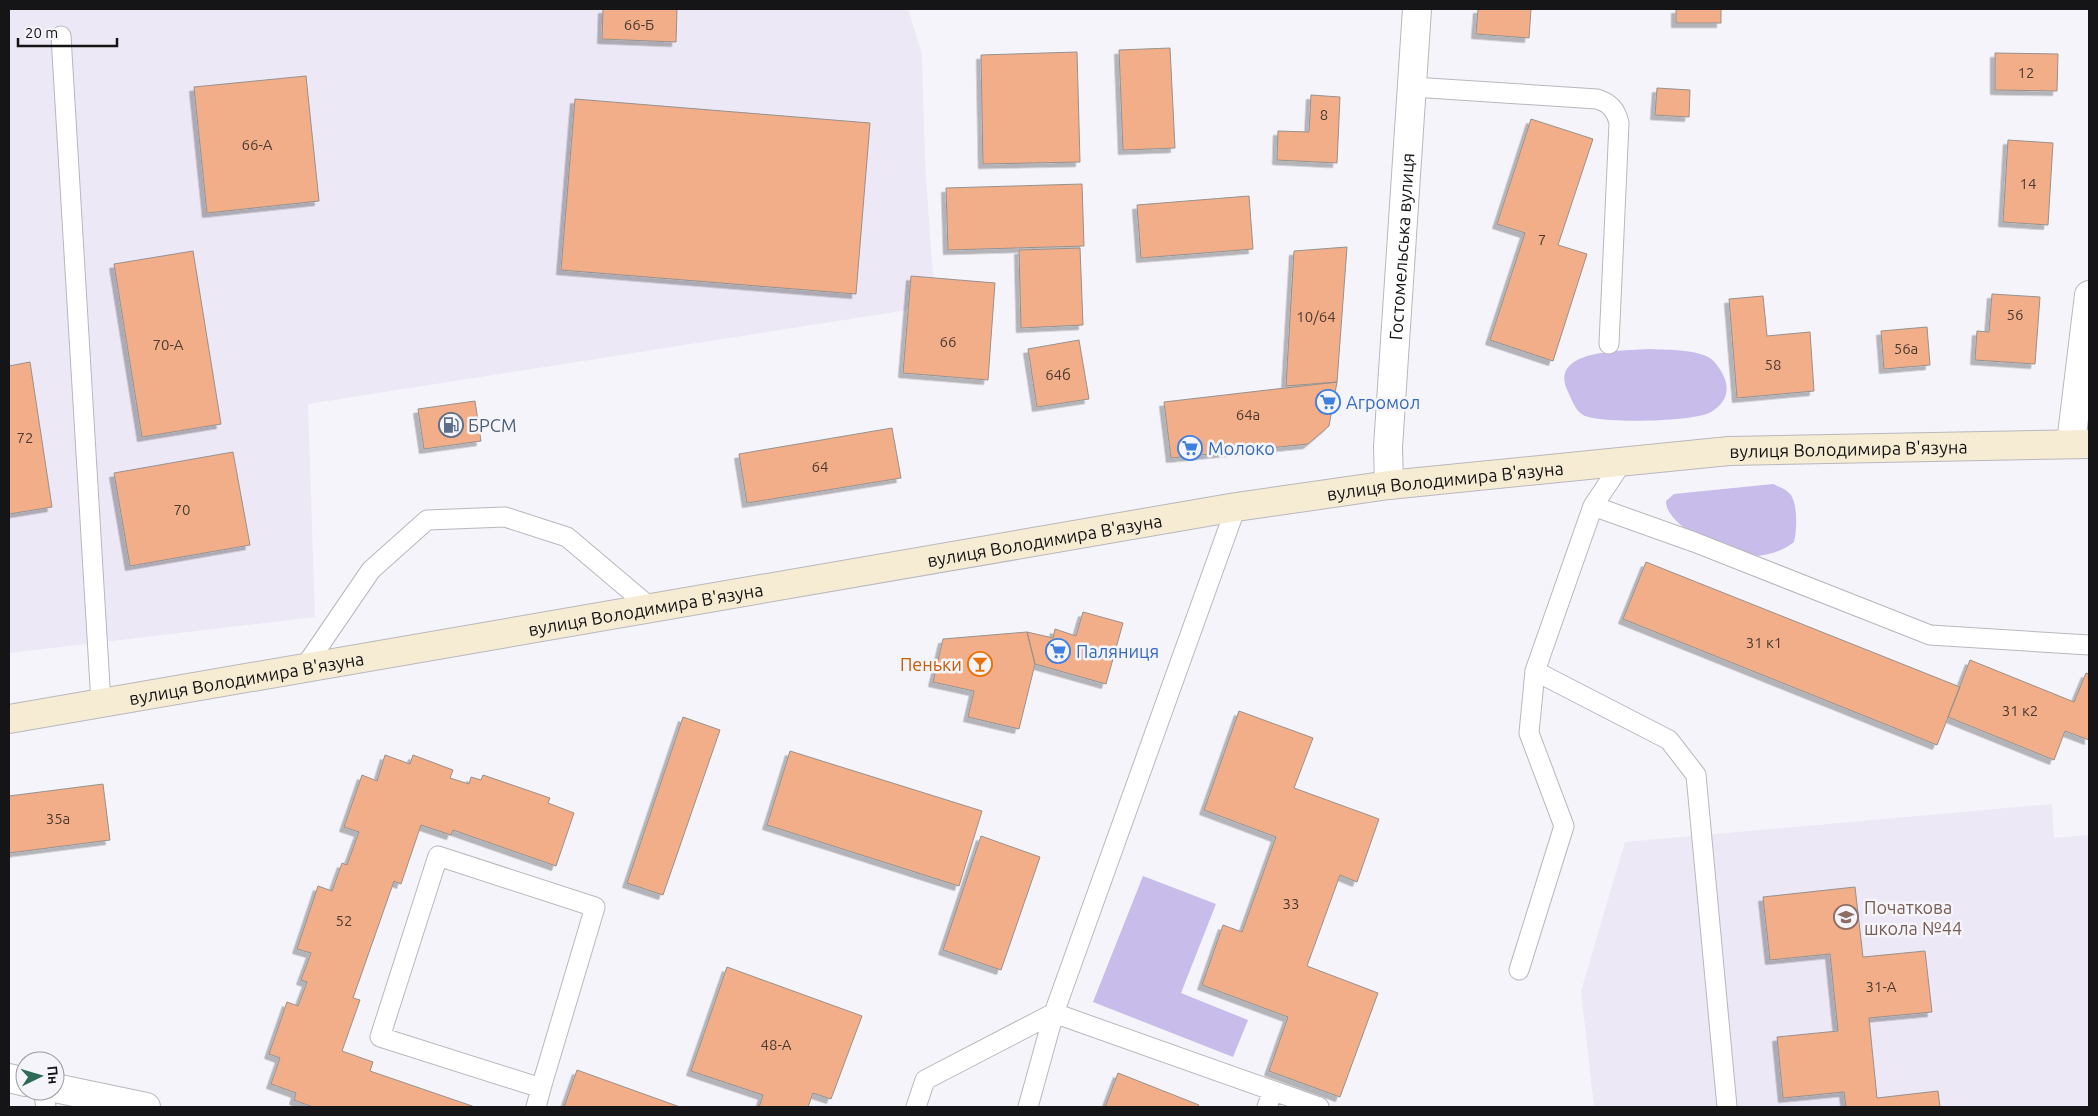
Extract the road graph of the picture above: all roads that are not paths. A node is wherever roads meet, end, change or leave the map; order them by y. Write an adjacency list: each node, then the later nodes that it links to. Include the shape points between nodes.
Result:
1 (1417, 9): 3 (street, Гостомельська вулиця)
2 (61, 36): 15 (lane)
3 (1413, 87): 5 (lane, via 1597,98 1612,107 1619,123); 8 (street, Гостомельська вулиця, via 1388,447)
4 (2089, 295): 6 (street)
5 (1609, 344)
6 (2080, 444): 7 (main road, вулиця Володимира В'язуна, via 1729,451)
7 (1623, 461): 8 (main road, вулиця Володимира В'язуна); 9 (lane)
8 (1389, 485): 10 (main road, вулиця Володимира В'язуна)
9 (1593, 506): 12 (lane, via 1930,635); 14 (lane)
10 (1236, 507): 11 (main road, вулиця Володимира В'язуна); 18 (lane)
11 (651, 608): 13 (main road, вулиця Володимира В'язуна); 13 (lane, via 567,537 504,517 427,520 371,570)
12 (2089, 645)
13 (304, 668): 15 (main road, вулиця Володимира В'язуна)
14 (1535, 671): 17 (lane, via 1529,733 1564,826); 27 (lane, via 1669,740 1696,775)
15 (101, 703): 16 (main road, вулиця Володимира В'язуна)
16 (9, 719)
17 (1519, 970)
18 (1054, 1013): 21 (lane); 24 (lane, via 925,1080); 25 (lane)
19 (541, 1088): 19 (lane, via 595,907 438,856 380,1037); 23 (lane)
20 (65, 1090): 22 (street)
21 (1270, 1099): 26 (lane)
22 (146, 1107)
23 (536, 1107)
24 (916, 1107)
25 (1028, 1107)
26 (1319, 1107)
27 (1727, 1107)

